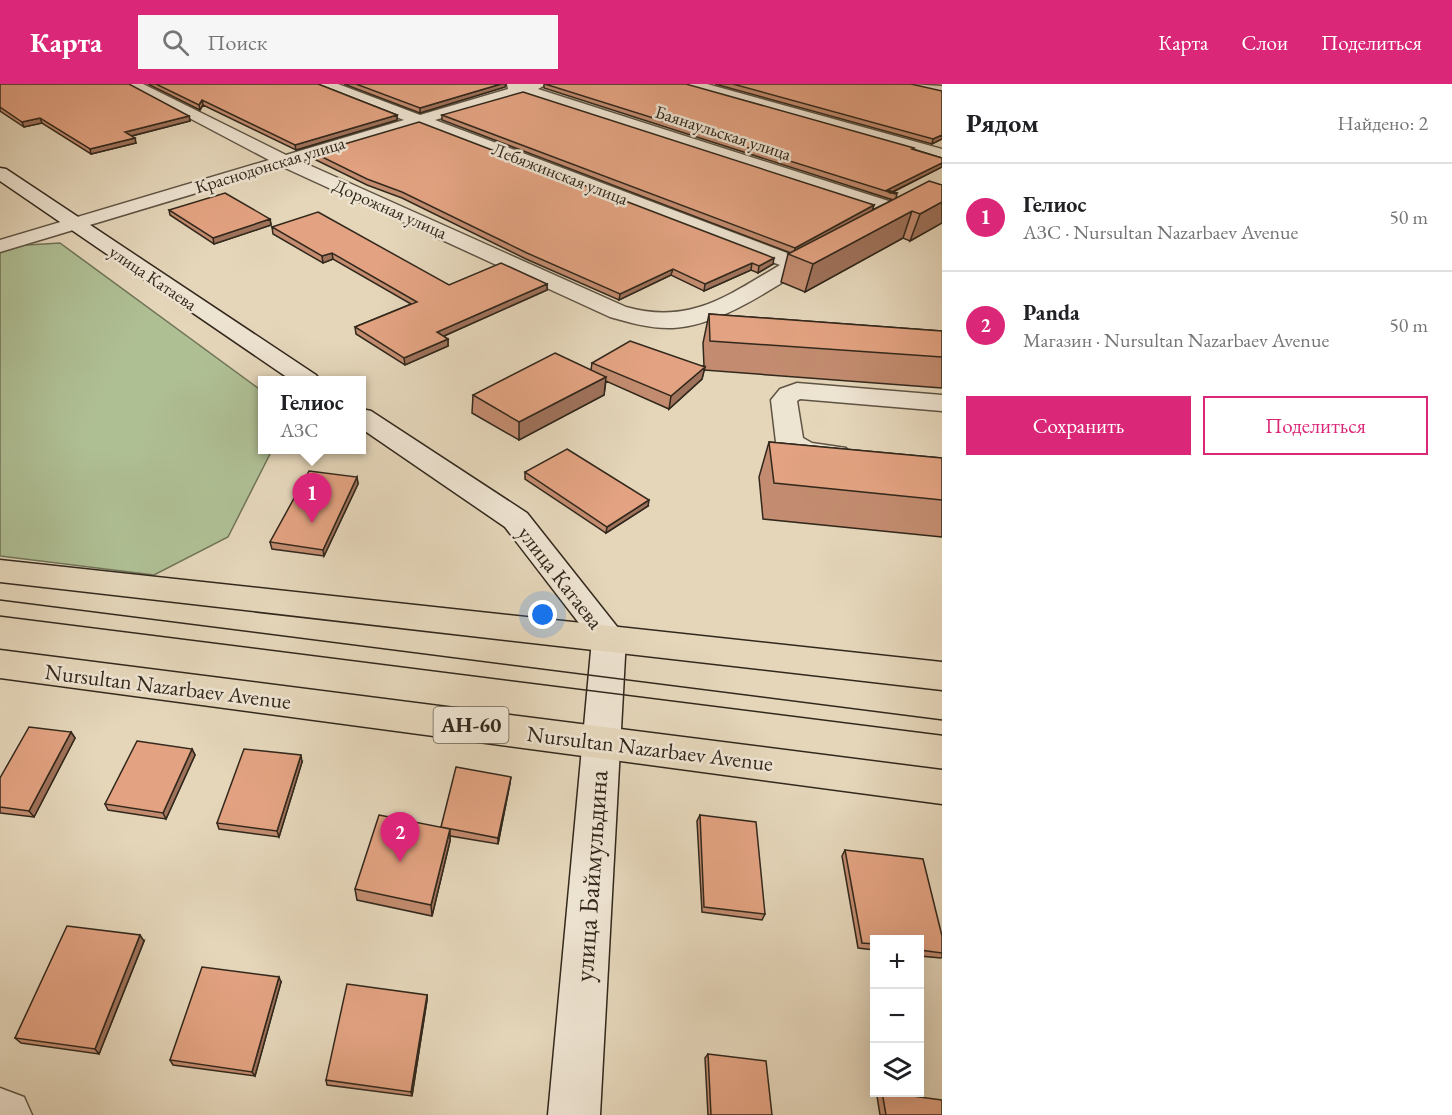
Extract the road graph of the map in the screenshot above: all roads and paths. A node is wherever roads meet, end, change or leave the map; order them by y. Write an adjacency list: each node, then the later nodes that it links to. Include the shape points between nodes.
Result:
1 (132, 84): 10 (street, Дорожная улица)
2 (325, 84): 8 (street, Лебяжинская улица)
3 (540, 84): 6 (street, Краснодонская улица)
4 (691, 84): 9 (street)
5 (915, 84): 7 (street)
6 (514, 87): 8 (street, Краснодонская улица); 12 (street, Баянаульская улица, via 904,204)
7 (942, 90)
8 (419, 120): 10 (street, Краснодонская улица); 16 (street, Лебяжинская улица)
9 (942, 154)
10 (283, 160): 13 (street, Краснодонская улица); 17 (street, Дорожная улица, via 618,312)
11 (0, 174): 13 (street, улица Катаева)
12 (874, 220)
13 (73, 224): 15 (street, Краснодонская улица); 19 (street, улица Катаева)
14 (844, 237): 16 (street)
15 (0, 246)
16 (796, 264): 17 (street, via 707,312)
17 (663, 321): 18 (street)
18 (733, 326)
19 (300, 376)
20 (942, 403): 22 (street, via 813,391 798,391 784,400 790,442 795,446)
21 (366, 420): 24 (street, улица Катаева, via 516,520)
22 (862, 457)
23 (0, 571): 24 (main road)
24 (609, 638): 26 (main road); 27 (street, улица Баймульдина)
25 (0, 664): 27 (main road, Nursultan Nazarbaev Avenue / АН-60)
26 (942, 676)
27 (600, 742): 28 (main road, Nursultan Nazarbaev Avenue / АН-60); 31 (street, улица Баймульдина)
28 (942, 787)
29 (0, 1114): 30 (street)
30 (6, 1115)
31 (574, 1115)

